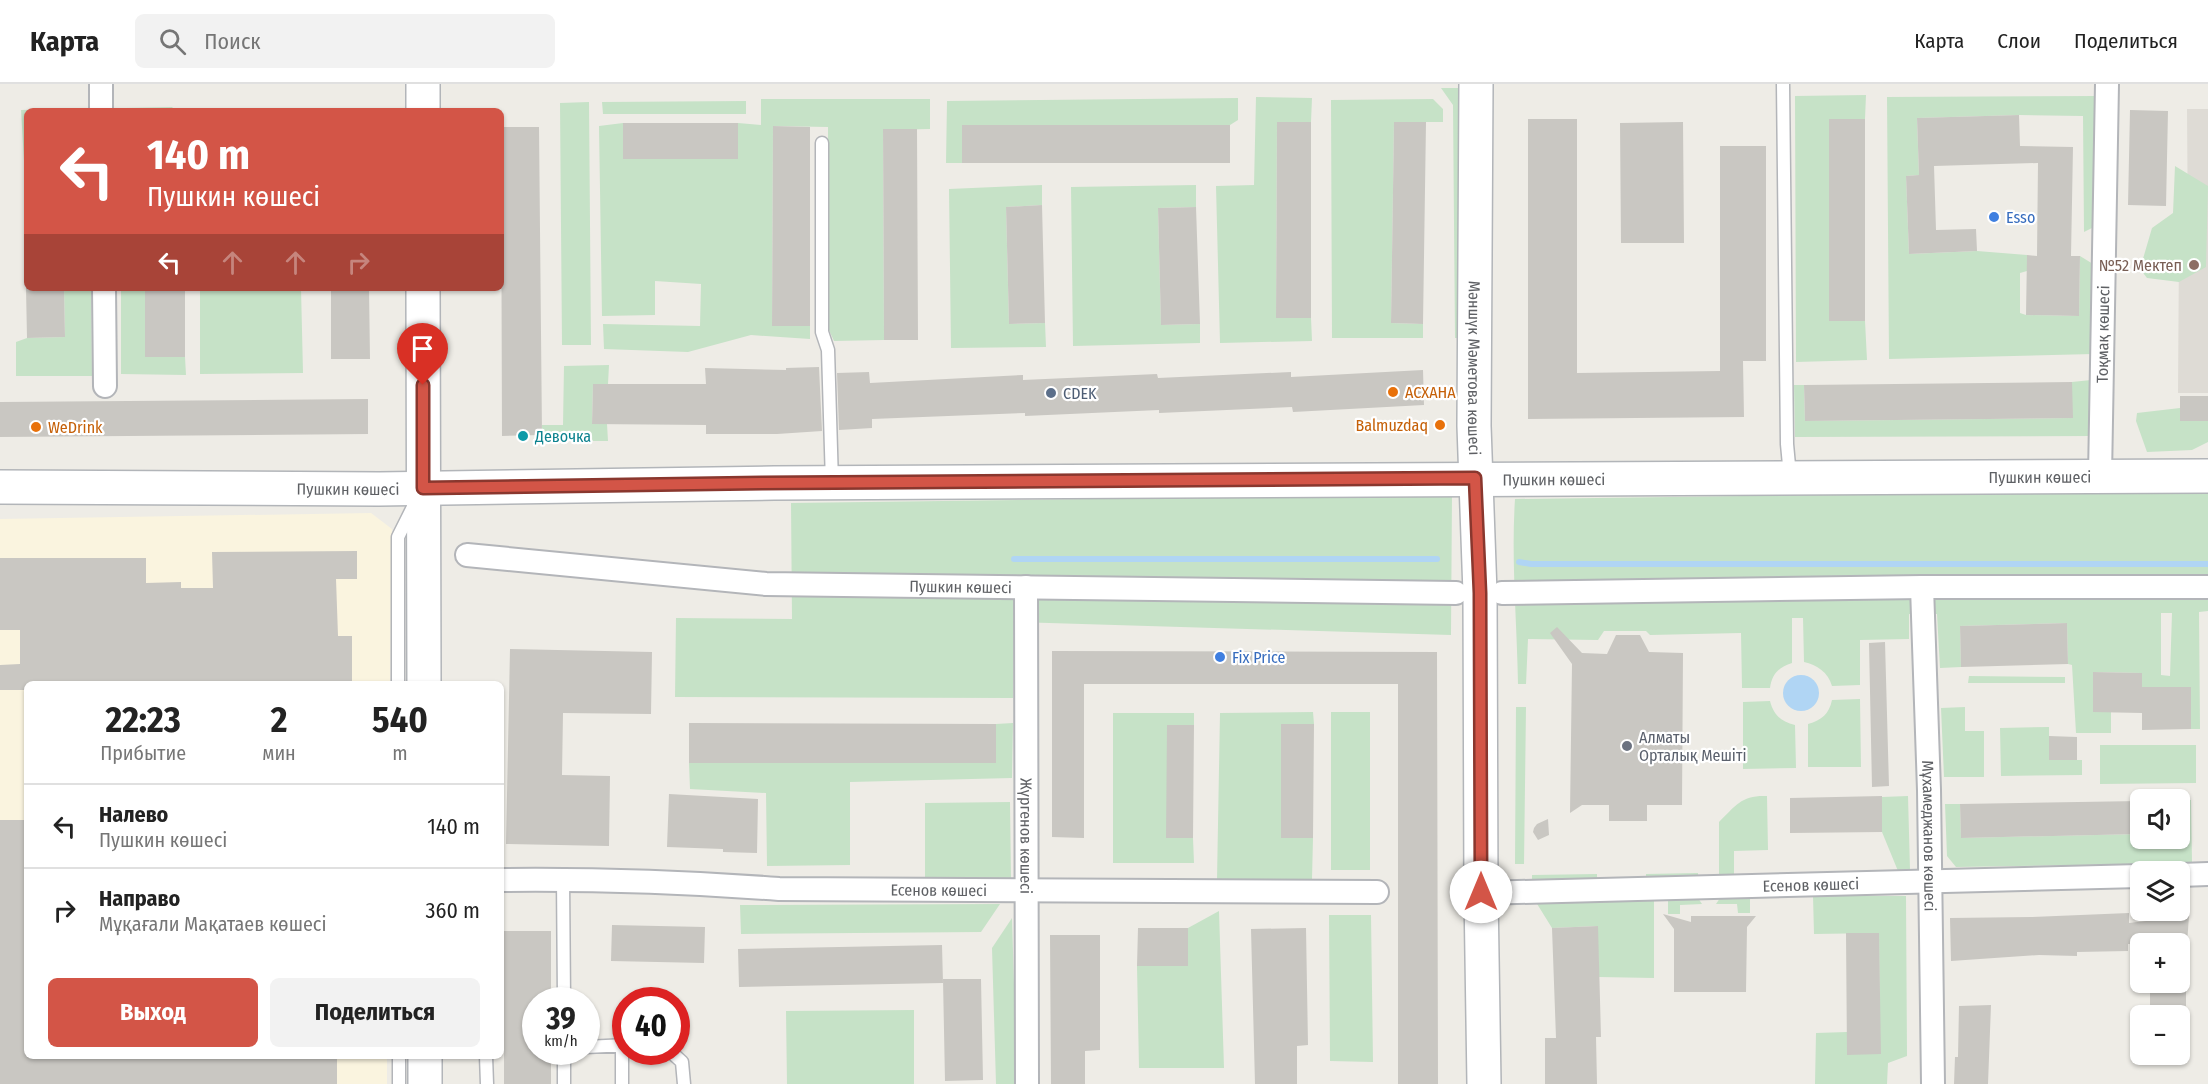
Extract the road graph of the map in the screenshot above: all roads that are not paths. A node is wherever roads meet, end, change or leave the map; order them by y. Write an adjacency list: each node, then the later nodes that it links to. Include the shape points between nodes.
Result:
1 (101, 84): 6 (street)
2 (423, 84): 7 (street)
3 (1476, 84): 15 (street, Мәншүк Мәметова көшесі)
4 (1784, 84): 14 (lane)
5 (2107, 84): 12 (street, Тоқмақ көшесі)
6 (101, 108)
7 (423, 108)
8 (822, 143): 16 (lane, via 822,332 828,350)
9 (104, 291): 11 (street)
10 (423, 291): 18 (street)
11 (105, 386)
12 (2100, 476): 13 (street, Пушкин көшесі); 14 (street, Пушкин көшесі)
13 (2208, 476)
14 (1790, 477): 15 (street, Пушкин көшесі)
15 (1475, 478): 16 (street, Пушкин көшесі); 35 (street, Мәншүк Мәметова көшесі, via 1481,610)
16 (832, 483): 18 (street, Пушкин көшесі)
17 (0, 487): 18 (street, Пушкин көшесі)
18 (423, 488): 25 (lane, via 398,537); 26 (street)
19 (467, 555): 20 (street, Пушкин көшесі, via 766,584)
20 (1026, 587): 23 (street, Пушкин көшесі); 33 (street, Жүргенов көшесі)
21 (1922, 587): 22 (street); 24 (street); 32 (street, Мұхамеджанов көшесі)
22 (2208, 587)
23 (1456, 593)
24 (1502, 593)
25 (398, 681)
26 (424, 681)
27 (2208, 874): 28 (street)
28 (2190, 875)
29 (2130, 876): 32 (street, Есенов көшесі)
30 (563, 879): 31 (street, Есенов көшесі); 33 (street, Есенов көшесі, via 779,889); 36 (lane)
31 (504, 880)
32 (1931, 883): 35 (street, Есенов көшесі); 51 (street, Мұхамеджанов көшесі)
33 (1026, 891): 34 (street, Есенов көшесі); 49 (street, Жүргенов көшесі)
34 (1377, 892)
35 (1481, 892): 50 (street, Мәншүк Мәметова көшесі)
36 (564, 987)
37 (399, 1059): 43 (lane)
38 (425, 1059): 44 (street)
39 (486, 1059): 45 (lane)
40 (564, 1065): 46 (lane)
41 (623, 1065): 47 (lane)
42 (682, 1065): 48 (lane)
43 (399, 1084)
44 (425, 1084)
45 (487, 1084)
46 (564, 1084)
47 (622, 1084)
48 (684, 1084)
49 (1027, 1084)
50 (1484, 1084)
51 (1933, 1084)

